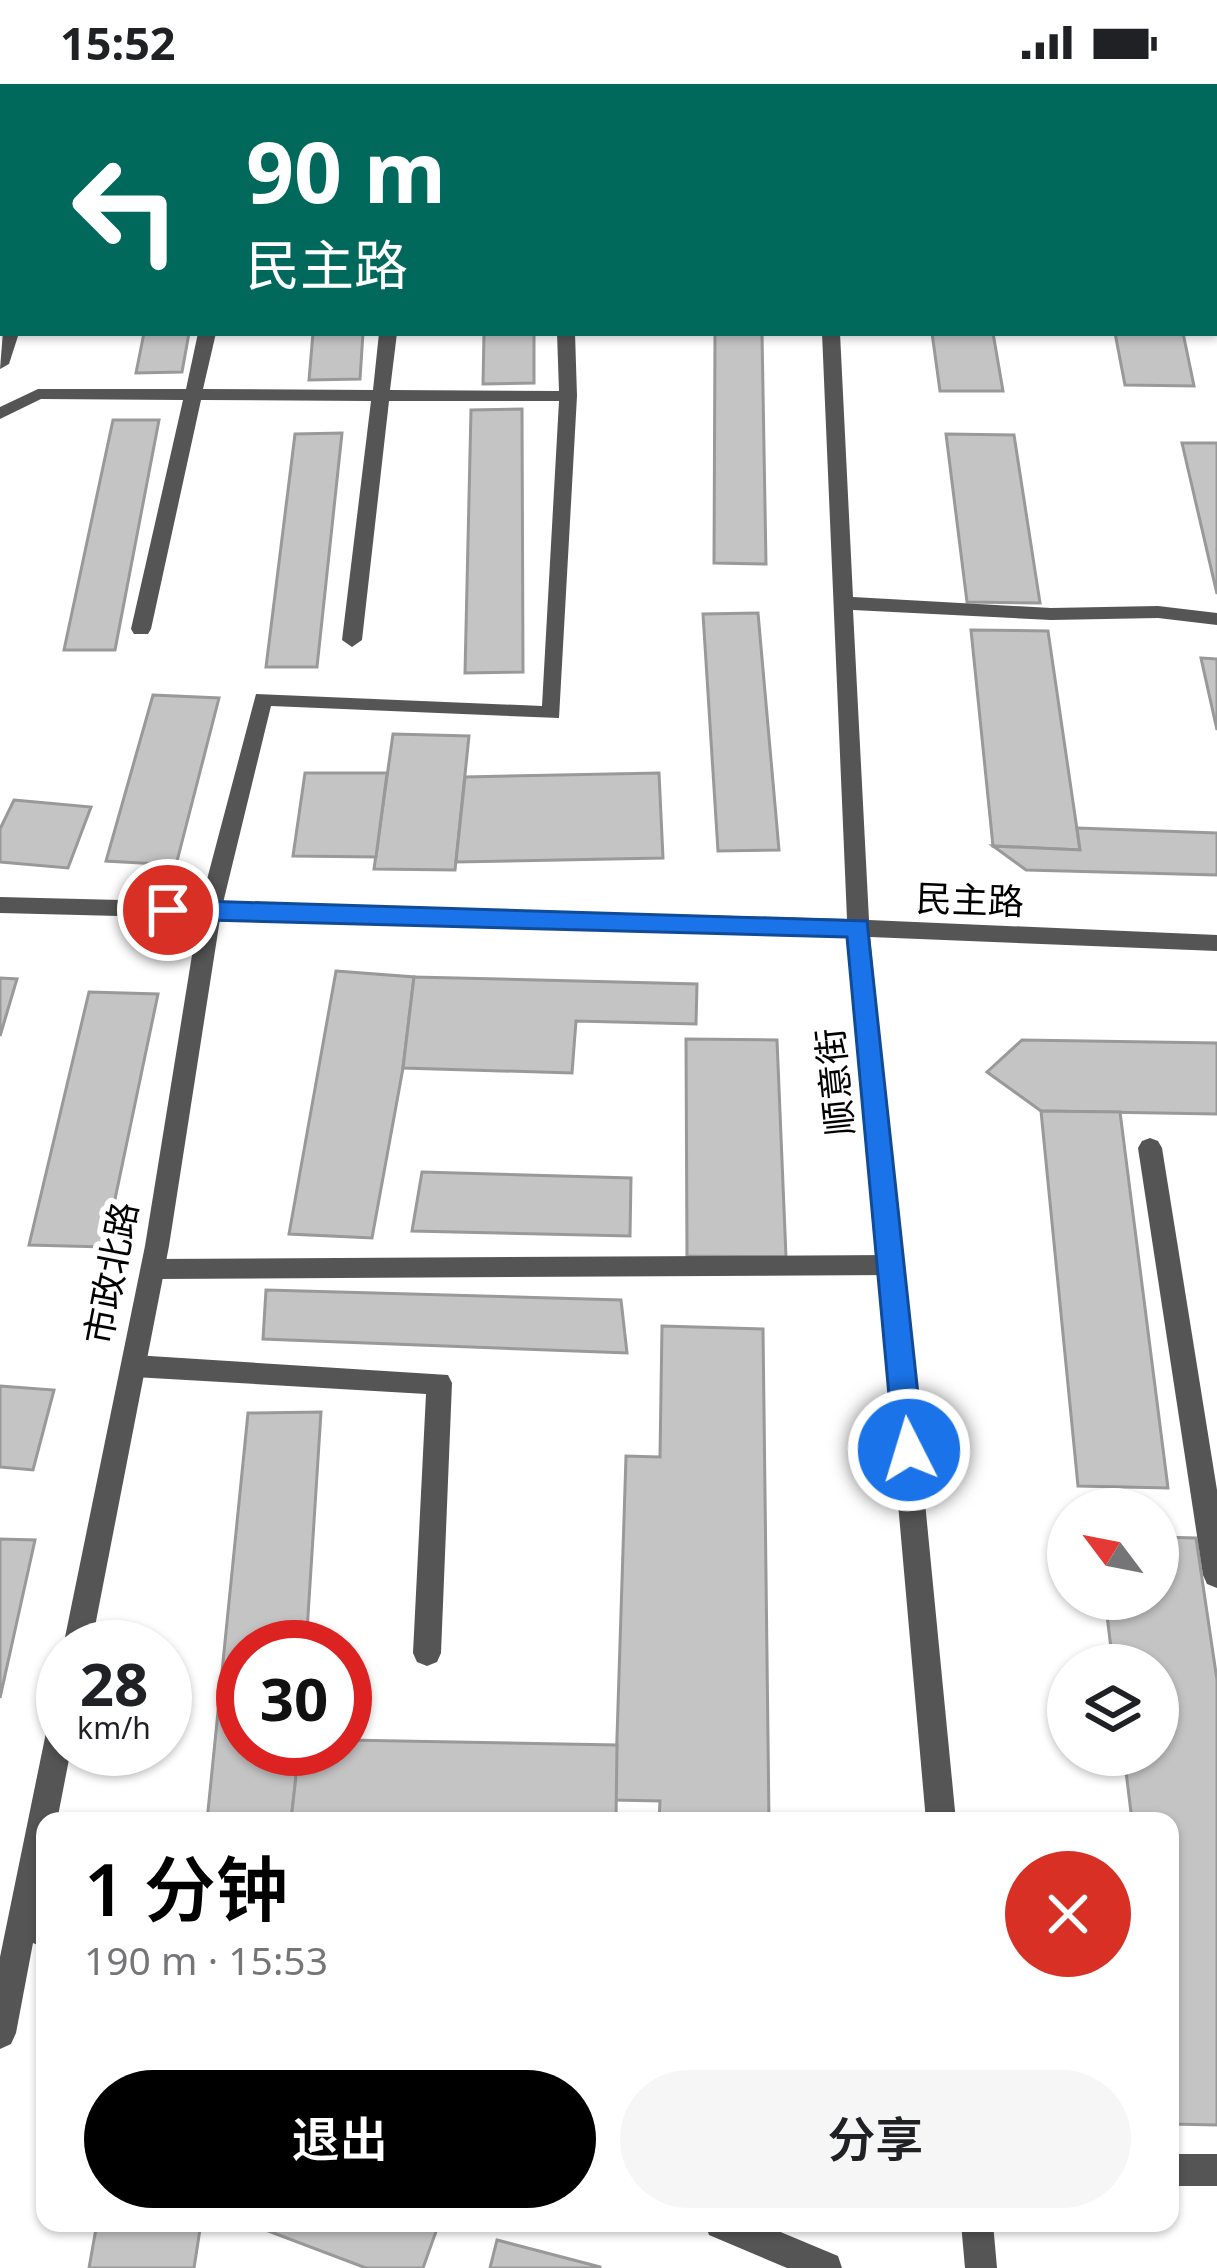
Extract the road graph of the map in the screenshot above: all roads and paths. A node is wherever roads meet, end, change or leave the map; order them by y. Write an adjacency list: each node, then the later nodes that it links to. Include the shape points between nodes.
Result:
1 (207, 336): 5 (street)
2 (388, 336): 6 (street)
3 (566, 336): 7 (street)
4 (831, 336): 9 (street, 顺意街)
5 (194, 394): 6 (street); 8 (street, via 38,394); 11 (street)
6 (381, 395): 7 (street); 12 (street)
7 (568, 396): 14 (street, 市政北路, via 552,713 263,699)
8 (0, 414)
9 (844, 603): 10 (street); 15 (street, 顺意街)
10 (1217, 619)
11 (141, 629)
12 (352, 640)
13 (0, 905): 14 (street, 民主路)
14 (210, 910): 15 (street, 民主路); 19 (street, 市政北路)
15 (858, 928): 16 (street, 民主路); 18 (street, 顺意街)
16 (1217, 943)
17 (1150, 1148): 21 (street)
18 (893, 1265): 19 (street); 27 (street, 顺意街)
19 (153, 1269): 20 (street, 市政北路)
20 (134, 1366): 23 (street, 市政北路); 24 (street, via 439,1383)
21 (1209, 1484): 22 (street)
22 (1217, 1575)
23 (82, 1620)
24 (428, 1653)
25 (55, 1776): 26 (street)
26 (50, 1812)
27 (940, 1812)
28 (33, 1928): 29 (street)
29 (0, 2033)
30 (1179, 2170): 31 (street)
31 (1217, 2170)
32 (742, 2232): 34 (street)
33 (978, 2232): 35 (street)
34 (826, 2268)
35 (981, 2268)

